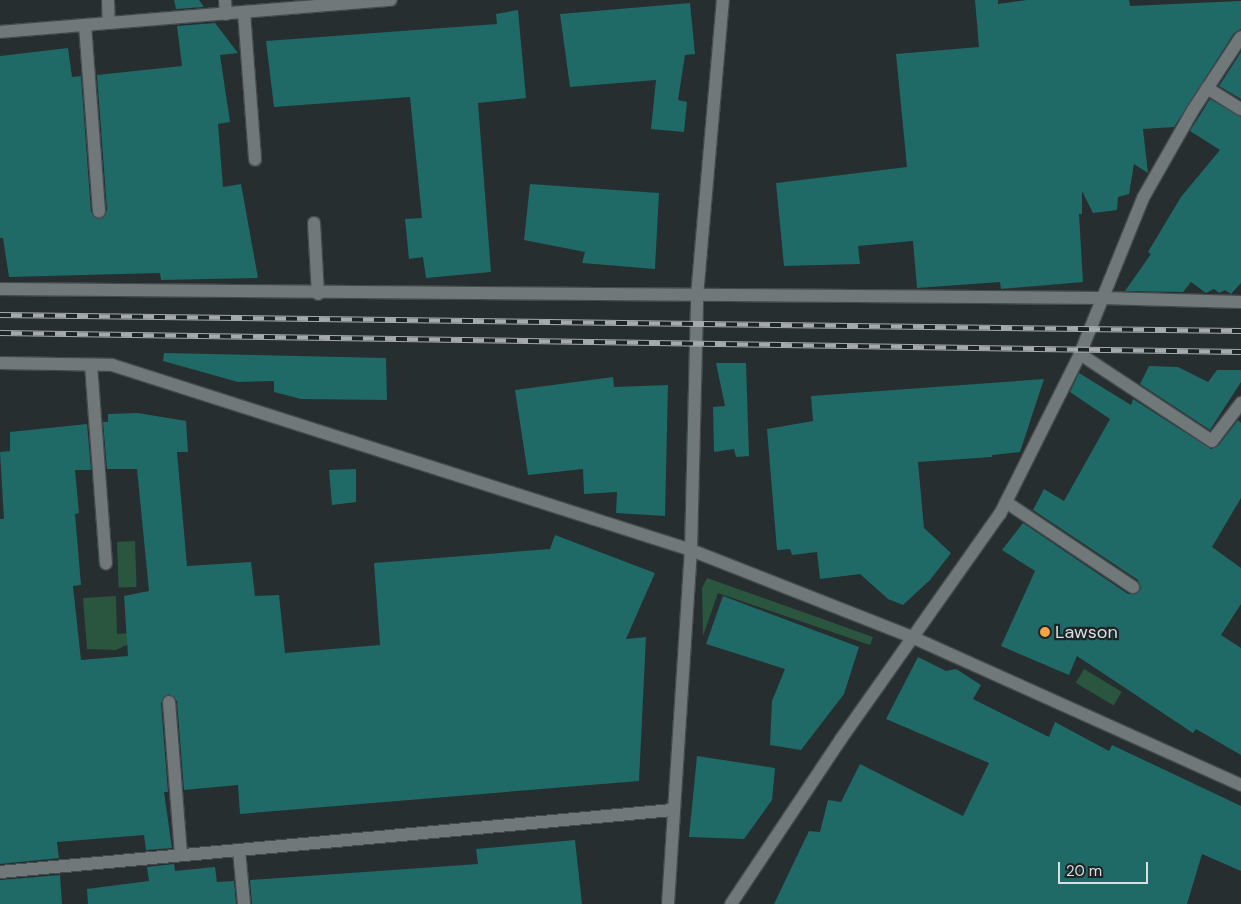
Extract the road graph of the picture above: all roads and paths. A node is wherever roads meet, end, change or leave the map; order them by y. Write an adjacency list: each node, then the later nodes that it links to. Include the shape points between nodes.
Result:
1 (108, 0): 7 (street)
2 (225, 0): 6 (street)
3 (391, 0): 5 (street)
4 (722, 0): 18 (street)
5 (244, 12): 6 (street); 13 (street)
6 (226, 14): 7 (street)
7 (109, 24): 8 (street)
8 (85, 25): 9 (street); 14 (street)
9 (0, 32)
10 (1241, 37): 11 (street)
11 (1207, 88): 12 (street); 19 (street, via 1143,198)
12 (1241, 109)
13 (255, 160)
14 (99, 211)
15 (314, 223): 17 (street)
16 (0, 289): 17 (street)
17 (318, 294): 18 (street)
18 (696, 296): 19 (street); 26 (street)
19 (1102, 298): 20 (street); 21 (street)
20 (1241, 302)
21 (1080, 354): 24 (street, via 1212,441); 25 (street)
22 (0, 364): 23 (street)
23 (91, 365): 26 (street, via 112,365); 27 (street)
24 (1241, 403)
25 (1006, 502): 28 (street); 29 (street)
26 (691, 550): 29 (street); 32 (street)
27 (106, 563)
28 (1133, 587)
29 (914, 638): 31 (street); 38 (street, via 841,739)
30 (168, 702): 34 (street)
31 (1241, 784)
32 (672, 810): 33 (street); 37 (street)
33 (239, 850): 34 (street); 36 (street)
34 (181, 855): 35 (street)
35 (0, 872)
36 (244, 904)
37 (668, 904)
38 (731, 904)

